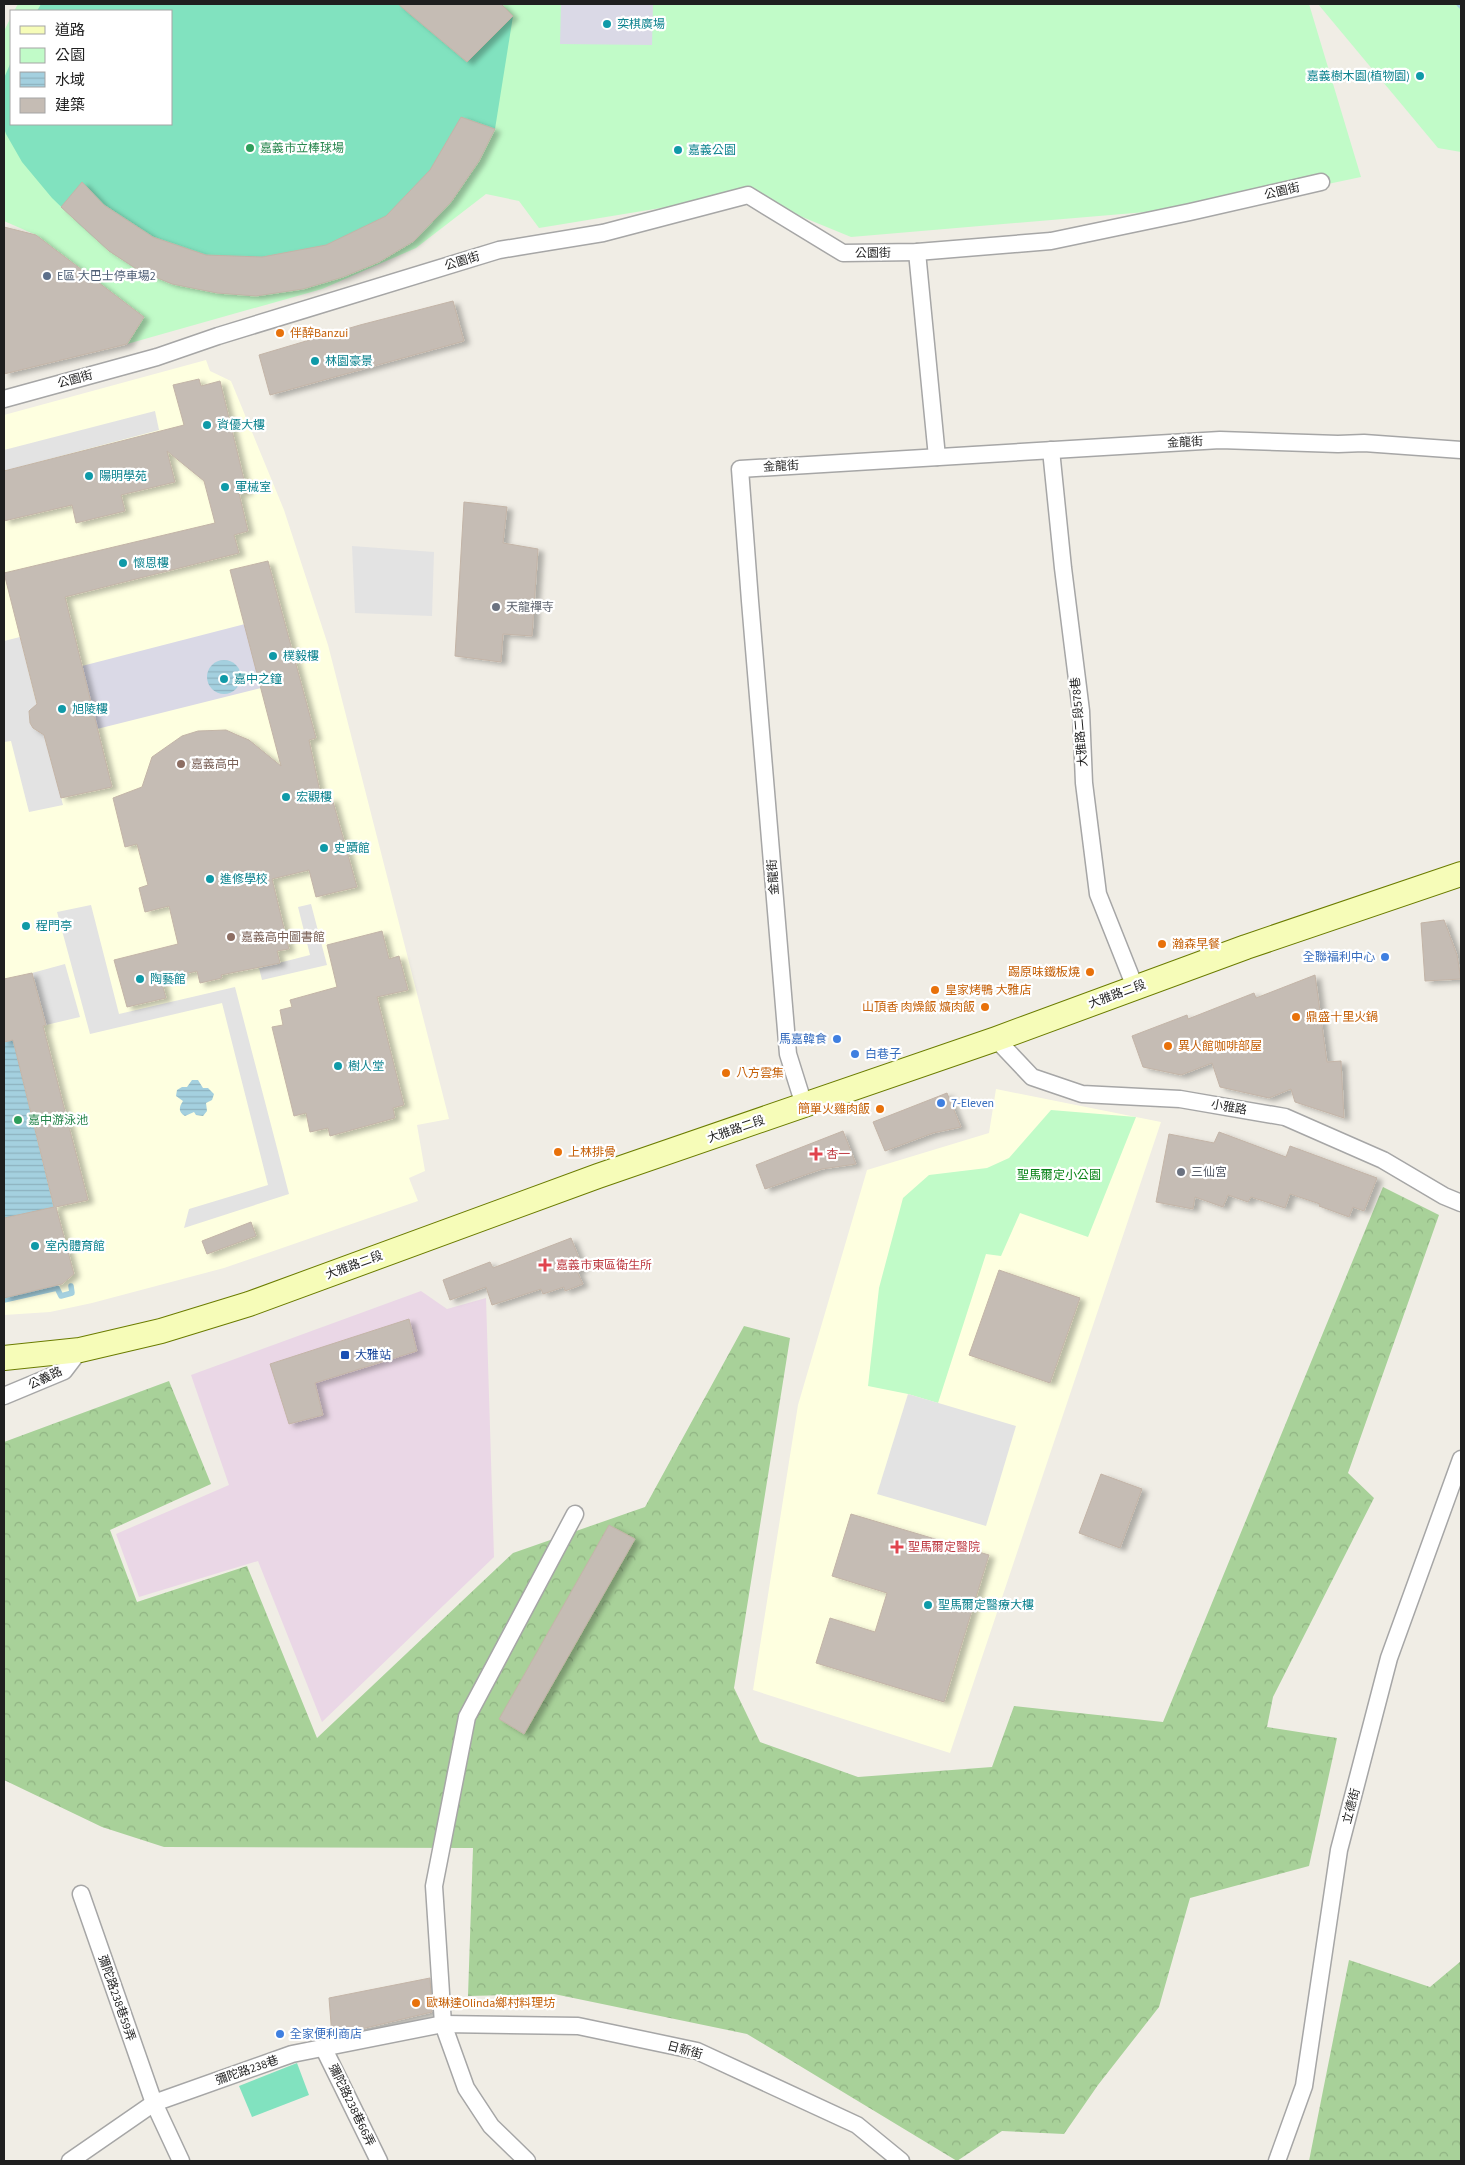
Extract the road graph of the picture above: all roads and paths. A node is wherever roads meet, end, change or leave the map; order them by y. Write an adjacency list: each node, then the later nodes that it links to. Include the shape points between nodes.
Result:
1 (1321, 182): 2 (street, 公園街, via 1051,241)
2 (918, 252): 3 (street, 公園街, via 843,254 748,195 603,233 499,250 157,357); 6 (street)
3 (4, 399)
4 (1051, 450): 5 (street, 金龍街, via 1220,440 1364,443); 6 (street, 金龍街); 8 (street, 大雅路二段578巷, via 1098,894)
5 (1461, 450)
6 (937, 457): 10 (street, 金龍街, via 740,469 788,1054)
7 (1461, 874): 8 (main road, 大雅路二段)
8 (1135, 988): 9 (main road, 大雅路二段)
9 (996, 1039): 10 (main road, 大雅路二段); 11 (street, 小雅路, via 1032,1078 1082,1094 1180,1099 1285,1117 1383,1160)
10 (804, 1105): 12 (main road, 大雅路二段, via 598,1176 249,1304 161,1331)
11 (1461, 1204)
12 (80, 1350): 13 (main road, 大雅路二段); 14 (street, 公義路, via 64,1372)
13 (4, 1358)
14 (4, 1396)
15 (1461, 1459): 26 (street, 立德街, via 1389,1658 1339,1850 1304,2086)
16 (575, 1514): 18 (street, via 466,1717 434,1886)
17 (81, 1894): 20 (street, 彌陀路238巷59弄)
18 (443, 2024): 19 (street, 彌陀路238巷); 24 (street, via 466,2088 491,2126); 25 (street, 日新街, via 578,2026 697,2051 857,2126)
19 (324, 2049): 20 (street, 彌陀路238巷, via 292,2054); 23 (street, 彌陀路238巷66弄)
20 (154, 2103): 21 (street, 彌陀路238巷); 22 (street, 彌陀路238巷59弄)
21 (70, 2161)
22 (181, 2161)
23 (379, 2161)
24 (526, 2161)
25 (901, 2161)
26 (1277, 2161)

